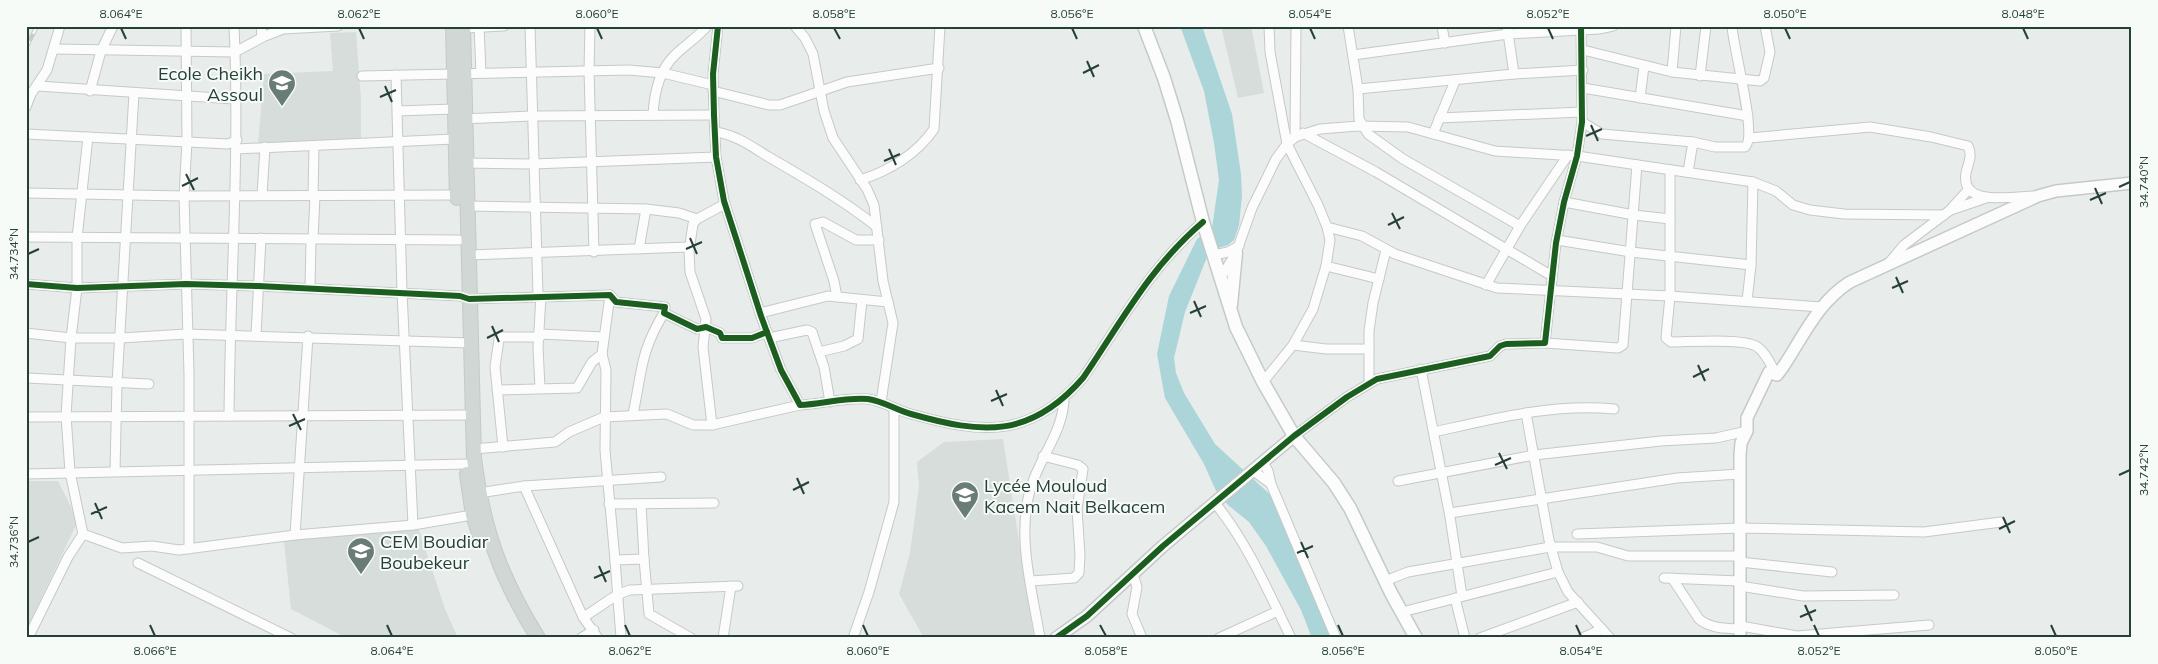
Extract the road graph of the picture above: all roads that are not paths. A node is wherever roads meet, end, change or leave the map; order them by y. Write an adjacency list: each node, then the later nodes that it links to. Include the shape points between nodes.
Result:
1 (60, 26): 32 (street)
2 (113, 26): 34 (street)
3 (186, 26): 35 (street)
4 (234, 26): 36 (street)
5 (261, 26): 30 (street)
6 (338, 26): 23 (street)
7 (504, 26): 25 (street)
8 (530, 26): 42 (street)
9 (590, 26): 40 (street)
10 (707, 26): 45 (street, via 676,54)
11 (795, 26): 57 (street, via 813,54)
12 (940, 26): 39 (street)
13 (1144, 26): 123 (main road, via 1177,120)
14 (1269, 26): 87 (street, via 1270,52)
15 (1296, 26): 78 (street)
16 (1348, 26): 37 (street)
17 (1442, 26): 31 (street)
18 (1613, 26): 28 (street)
19 (1676, 26): 43 (street)
20 (1706, 26): 50 (street)
21 (1732, 26): 51 (street)
22 (1765, 26): 51 (street, via 1770,52 1764,78 1760,81)
23 (324, 27): 27 (street)
24 (459, 27): 25 (street); 46 (main road)
25 (479, 27): 44 (street)
26 (716, 27): 54 (street)
27 (283, 28): 30 (street)
28 (1582, 28): 29 (street); 33 (street)
29 (1507, 30): 31 (street); 47 (street)
30 (262, 37): 36 (street)
31 (1445, 43): 37 (street)
32 (55, 49): 34 (street); 53 (street)
33 (1583, 50): 38 (street); 41 (street)
34 (101, 51): 35 (street); 58 (street)
35 (184, 52): 36 (street); 60 (street)
36 (235, 52): 61 (street)
37 (1353, 54): 56 (street)
38 (1644, 66): 43 (street); 62 (street)
39 (939, 68): 57 (street, via 869,77); 98 (street, via 934,129 926,141 889,168)
40 (589, 70): 42 (street); 45 (street); 70 (street)
41 (1583, 70): 47 (street); 55 (street)
42 (531, 72): 44 (street); 69 (street)
43 (1672, 72): 50 (street)
44 (481, 73): 46 (street)
45 (663, 73): 54 (street); 66 (street, via 656,90)
46 (459, 74): 48 (street); 68 (main road)
47 (1514, 74): 52 (street)
48 (396, 75): 49 (street); 64 (street)
49 (362, 76)
50 (1700, 76): 51 (street)
51 (1741, 78): 71 (street)
52 (1455, 81): 56 (street); 72 (street)
53 (38, 86): 58 (street); 63 (street)
54 (713, 88): 57 (street, via 769,105 796,100); 67 (street)
55 (1583, 88): 62 (street); 65 (street)
56 (1358, 89): 74 (street)
57 (822, 90): 98 (street, via 824,111 833,138)
58 (90, 91): 59 (street)
59 (134, 94): 60 (street); 82 (street)
60 (185, 95): 61 (street); 83 (street)
61 (234, 98): 86 (street)
62 (1640, 98): 71 (street)
63 (26, 107)
64 (398, 111): 68 (street); 85 (street)
65 (1582, 112): 72 (street); 73 (street)
66 (653, 115): 67 (street); 70 (street)
67 (714, 115): 75 (street)
68 (457, 116): 69 (street); 81 (main road); 93 (main road)
69 (532, 116): 70 (street); 94 (street)
70 (591, 116): 92 (street)
71 (1748, 116): 80 (street)
72 (1439, 118): 77 (street)
73 (1582, 122): 84 (street, via 1602,134); 90 (street)
74 (1362, 126): 77 (street, via 1408,127); 78 (street, via 1320,129); 124 (street, via 1374,140 1402,159)
75 (715, 132): 91 (street); 125 (street, via 731,136 781,164)
76 (26, 134): 79 (street)
77 (1433, 134): 90 (street, via 1495,151)
78 (1299, 135): 87 (street); 141 (street)
79 (88, 137): 82 (street); 103 (street)
80 (1749, 138): 84 (street, via 1748,145 1742,148); 101 (street, via 1870,127 1966,144 1971,152 1966,174)
81 (454, 139): 85 (street); 107 (main road)
82 (132, 140): 83 (street); 108 (street)
83 (187, 141): 86 (street); 109 (street)
84 (1693, 142): 97 (street)
85 (399, 143): 88 (street); 106 (street)
86 (237, 144): 89 (street); 104 (street)
87 (1287, 144): 126 (street); 140 (street, via 1268,174)
88 (314, 146): 89 (street); 110 (street)
89 (264, 148): 105 (street)
90 (1572, 156): 95 (street); 113 (street); 124 (street)
91 (716, 157): 92 (street); 114 (street)
92 (593, 162): 94 (street); 117 (street)
93 (466, 163): 94 (street); 115 (main road)
94 (533, 164): 116 (street)
95 (1637, 165): 96 (street); 120 (street)
96 (1670, 170): 97 (street); 122 (street)
97 (1688, 172): 99 (street)
98 (860, 180): 125 (street, via 872,198)
99 (1753, 182): 119 (street, via 1776,190 1793,205 1810,210 1844,214); 150 (street)
100 (2132, 183): 111 (street)
101 (1969, 189): 112 (street); 119 (street)
102 (26, 193): 103 (street)
103 (83, 195): 108 (street); 128 (street)
104 (235, 195): 105 (street); 109 (street); 131 (street)
105 (262, 195): 110 (street)
106 (399, 195): 107 (street); 110 (street); 134 (street)
107 (457, 195): 135 (main road)
108 (128, 196): 109 (street); 129 (street)
109 (184, 196): 130 (street)
110 (314, 196): 133 (street)
111 (2038, 196): 112 (street); 149 (street)
112 (1987, 198): 119 (street)
113 (1564, 202): 120 (street); 137 (street)
114 (724, 204): 121 (street); 177 (street)
115 (466, 206): 116 (street); 147 (main road)
116 (534, 207): 117 (street); 145 (street)
117 (593, 207): 118 (street); 143 (street)
118 (646, 209): 121 (street); 139 (street)
119 (1946, 213): 149 (street, via 1904,245)
120 (1634, 215): 122 (street); 144 (street)
121 (696, 219): 138 (street)
122 (1670, 219): 148 (street)
123 (1205, 226): 146 (main road); 206 (street, via 1179,243 1149,277 1083,378)
124 (1520, 226): 141 (street)
125 (877, 227): 136 (street)
126 (1328, 227): 142 (street, via 1362,236); 151 (street, via 1330,240)
127 (26, 237): 128 (street)
128 (77, 238): 129 (street); 161 (street)
129 (126, 238): 130 (street); 157 (street)
130 (185, 238): 131 (street); 156 (street)
131 (233, 238): 132 (street); 159 (street)
132 (261, 238): 133 (street); 160 (street)
133 (312, 239): 134 (street); 162 (street)
134 (402, 239): 135 (street); 164 (street)
135 (459, 240): 170 (main road)
136 (879, 240): 169 (street, via 856,240 823,222 814,224); 173 (street)
137 (1557, 240): 144 (street); 152 (street)
138 (689, 247): 139 (street); 178 (street, via 690,272 706,316)
139 (639, 249): 143 (street)
140 (1238, 249): 146 (street); 153 (street); 175 (main road)
141 (1508, 249): 152 (street); 158 (street)
142 (1386, 250): 154 (street); 158 (street)
143 (594, 252): 145 (street)
144 (1631, 252): 148 (street); 165 (street)
145 (536, 254): 147 (street); 167 (street)
146 (1214, 254): 153 (main road)
147 (468, 255): 170 (main road)
148 (1671, 256): 150 (street); 168 (street)
149 (1888, 264): 174 (street, via 1838,289)
150 (1751, 265): 172 (street)
151 (1326, 266): 154 (street); 192 (street, via 1316,303)
152 (1552, 276): 163 (street)
153 (1220, 279): 175 (main road)
154 (1379, 279): 193 (street, via 1373,303)
155 (26, 284): 161 (street)
156 (186, 284): 157 (street); 159 (street); 180 (street)
157 (124, 285): 161 (street); 188 (street)
158 (1486, 285): 163 (street)
159 (231, 286): 160 (street); 181 (street)
160 (258, 286): 162 (street); 182 (street)
161 (77, 288): 187 (street)
162 (310, 288): 164 (street)
163 (1550, 290): 165 (street); 191 (street)
164 (402, 292): 170 (street); 189 (street)
165 (1628, 294): 168 (street); 191 (street, via 1622,346)
166 (610, 295): 167 (street); 176 (street, via 616,302 665,307); 186 (street)
167 (540, 296): 170 (street); 185 (street)
168 (1670, 296): 172 (street); 197 (street, via 1668,341 1751,344 1763,352)
169 (837, 297): 171 (street); 177 (street, via 811,299)
170 (464, 298): 190 (main road)
171 (862, 300): 173 (street); 194 (street, via 858,339)
172 (1747, 301): 174 (street)
173 (888, 302): 208 (street, via 893,323)
174 (1822, 307): 197 (street)
175 (1230, 310): 200 (main road)
176 (664, 313): 178 (street, via 697,329); 213 (street, via 643,355)
177 (760, 313): 183 (street)
178 (706, 327): 183 (street, via 720,333 722,338); 223 (street, via 702,336)
179 (26, 333): 187 (street)
180 (186, 334): 181 (street); 188 (street); 218 (street)
181 (230, 335): 182 (street); 219 (street)
182 (256, 335): 184 (street)
183 (768, 335): 194 (street, via 810,331); 209 (street, via 781,370)
184 (308, 336): 189 (street); 220 (street)
185 (540, 336): 186 (street); 204 (street); 205 (street, via 499,339 495,367)
186 (604, 337): 195 (street)
187 (70, 338): 188 (street); 199 (street)
188 (122, 338): 201 (street)
189 (405, 340): 190 (street); 214 (street)
190 (466, 343): 215 (main road)
191 (1545, 343): 196 (street, via 1506,344 1490,356)
192 (1294, 345): 193 (street); 200 (street)
193 (1369, 349): 202 (street)
194 (819, 352): 207 (street)
195 (602, 354): 204 (street, via 592,362 577,388); 222 (street, via 606,370)
196 (1421, 369): 202 (street); 225 (street)
197 (1777, 375): 224 (street, via 1769,372 1747,418)
198 (26, 378): 199 (street)
199 (69, 381): 201 (street); 216 (street)
200 (1263, 382): 226 (main road)
201 (117, 383): 203 (street); 217 (street)
202 (1369, 383): 226 (street)
203 (149, 384)
204 (540, 388): 205 (street)
205 (497, 390): 227 (street)
206 (1064, 399): 210 (street, via 1025,422 993,429 969,428); 230 (street, via 1062,420)
207 (830, 402): 208 (street, via 852,399); 209 (street)
208 (881, 402): 210 (street)
209 (800, 406): 223 (street)
210 (894, 409): 292 (street, via 894,502 870,592)
211 (1614, 409): 212 (street, via 1591,407)
212 (1526, 413): 225 (street); 229 (street)
213 (633, 414): 222 (street); 223 (street, via 667,414 693,425)
214 (409, 415): 215 (street); 220 (street); 232 (street)
215 (468, 415): 228 (main road); 231 (main road)
216 (66, 416): 217 (street); 221 (street); 237 (street)
217 (117, 416): 218 (street); 236 (street)
218 (189, 416): 219 (street); 234 (street)
219 (229, 416): 220 (street)
220 (301, 416): 233 (street)
221 (26, 417)
222 (604, 417): 227 (street, via 569,432 555,442); 242 (street)
223 (712, 425)
224 (1746, 431): 229 (street, via 1716,438); 240 (street, via 1741,443)
225 (1434, 432): 238 (street)
226 (1294, 436): 235 (street); 270 (main road, via 1350,508)
227 (503, 447): 228 (street)
228 (474, 449): 245 (main road)
229 (1534, 455): 238 (street); 246 (street)
230 (1043, 456): 269 (street, via 1025,511 1026,553); 269 (street, via 1078,465 1083,470 1077,509 1079,573 1074,578)
231 (467, 464): 232 (street); 252 (main road)
232 (409, 465): 233 (street); 254 (street)
233 (299, 467): 234 (street); 258 (street)
234 (188, 470): 236 (street); 260 (street)
235 (1256, 470): 247 (street); 298 (street, via 1268,471)
236 (115, 471): 237 (street)
237 (70, 472): 239 (street); 256 (street)
238 (1442, 472): 243 (street); 251 (street)
239 (26, 474)
240 (1740, 474): 246 (street, via 1677,478); 255 (street)
241 (661, 477): 242 (street)
242 (607, 481): 244 (street); 249 (street)
243 (1398, 481)
244 (524, 486): 245 (street); 279 (street)
245 (479, 492): 252 (main road)
246 (1541, 498): 251 (street); 259 (street)
247 (1218, 501): 268 (street); 277 (street, via 1240,536)
248 (714, 502): 250 (street)
249 (609, 504): 250 (street); 263 (street)
250 (641, 504): 261 (street)
251 (1450, 513): 265 (street)
252 (478, 514): 254 (street); 286 (main road, via 498,581); 287 (main road, via 503,574)
253 (2002, 522): 255 (street, via 1924,532)
254 (413, 525): 258 (street)
255 (1740, 528): 257 (street); 262 (street)
256 (83, 534): 260 (street, via 122,548); 284 (street, via 68,556)
257 (1577, 534)
258 (295, 535): 260 (street)
259 (1550, 547): 262 (street, via 1597,547 1628,556); 265 (street); 266 (street)
260 (190, 549)
261 (644, 559): 263 (street); 272 (street)
262 (1740, 559): 267 (street); 271 (street)
263 (615, 560): 274 (street)
264 (138, 563): 285 (street)
265 (1457, 564): 270 (street, via 1408,572); 275 (street)
266 (1558, 572): 275 (street); 276 (street, via 1568,592)
267 (1832, 572)
268 (1133, 574): 294 (street, via 1088,616); 295 (street, via 1137,587 1132,614)
269 (1031, 581): 293 (street)
270 (1386, 581): 278 (main road)
271 (1740, 584): 273 (street, via 1803,596); 282 (street); 282 (street, via 1668,578 1705,624)
272 (648, 588): 274 (street, via 625,591); 290 (street, via 649,614); 291 (street, via 735,586)
273 (1894, 595)
274 (617, 596): 279 (street); 289 (street)
275 (1458, 598): 278 (street); 300 (street)
276 (1578, 602): 281 (street); 301 (street)
277 (1278, 611): 296 (street); 297 (street)
278 (1402, 612): 299 (main road)
279 (583, 616): 283 (street)
280 (1929, 625): 282 (street, via 1797,636)
281 (1602, 629): 302 (street); 303 (street)
282 (1740, 631)
283 (596, 634): 288 (street)
284 (28, 638)
285 (291, 638)
286 (528, 638)
287 (538, 638)
288 (580, 638)
289 (621, 638)
290 (691, 638)
291 (722, 638)
292 (853, 638)
293 (1040, 638)
294 (1056, 638)
295 (1142, 638)
296 (1219, 638)
297 (1291, 638)
298 (1336, 638)
299 (1416, 638)
300 (1465, 638)
301 (1480, 638)
302 (1582, 638)
303 (1610, 638)

